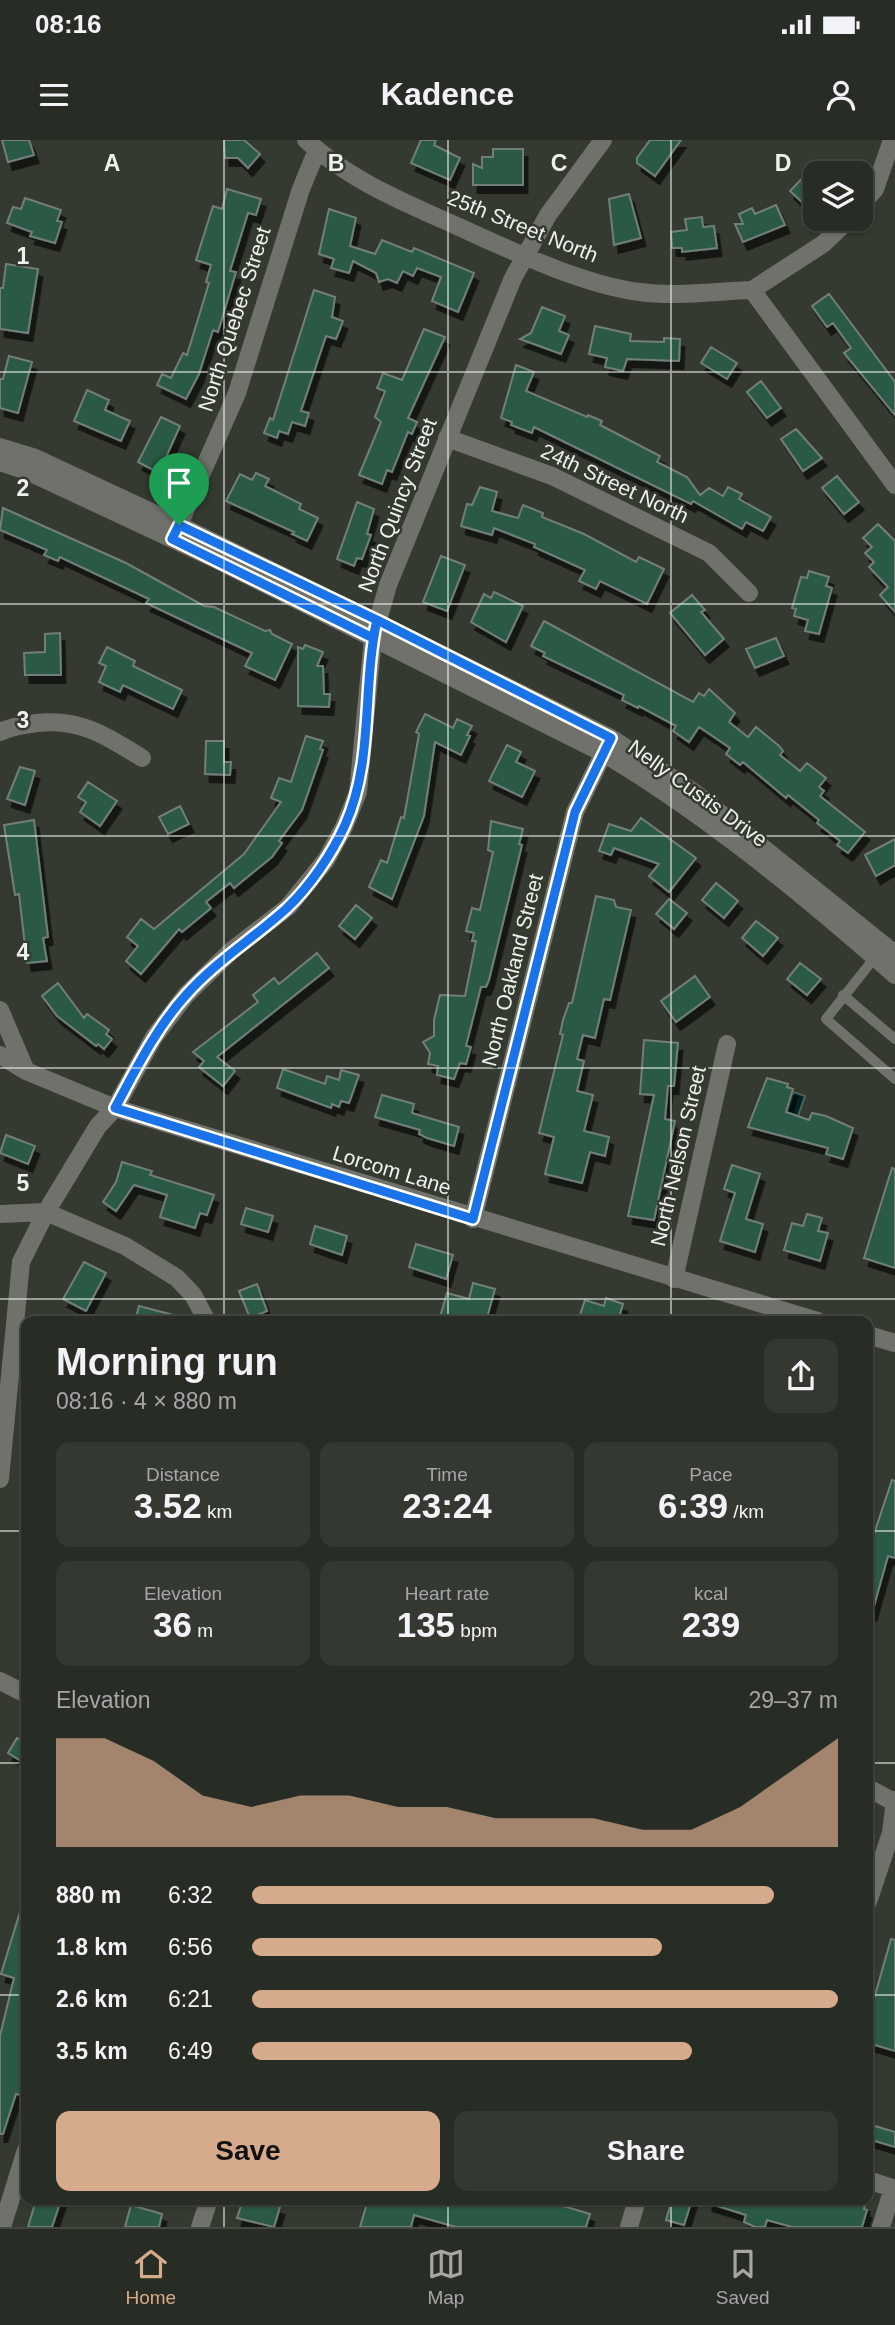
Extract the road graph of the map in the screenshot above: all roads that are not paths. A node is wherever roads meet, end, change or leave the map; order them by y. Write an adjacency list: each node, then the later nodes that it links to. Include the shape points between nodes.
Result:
1 (603, 140): 6 (street, North Quincy Street)
2 (892, 140): 4 (street)
3 (312, 145): 6 (street, 25th Street North, via 344,171); 13 (street, North Quebec Street, via 237,393)
4 (873, 191)
5 (837, 231): 7 (street)
6 (524, 256): 7 (street, 25th Street North, via 637,292 670,295); 8 (street, North Quincy Street)
7 (752, 289): 12 (street)
8 (447, 438): 14 (street, 24th Street North, via 552,476 709,553); 15 (street, North Quincy Street)
9 (0, 447): 11 (street, Nelly Custis Drive)
10 (0, 462): 11 (street, Nelly Custis Drive)
11 (30, 464): 13 (street, Nelly Custis Drive)
12 (895, 485)
13 (176, 532): 15 (street, Nelly Custis Drive)
14 (749, 593)
15 (375, 629): 17 (street, Nelly Custis Drive); 27 (street, North Quincy Street, via 358,792 344,827 326,860 288,907 231,951 186,995 154,1037)
16 (0, 732): 18 (street, via 55,721 76,724 97,730)
17 (607, 746): 19 (street, Nelly Custis Drive, via 695,793); 30 (street, North Oakland Street, via 575,812)
18 (142, 758)
19 (889, 961): 20 (lane)
20 (843, 995): 22 (lane); 26 (lane, via 826,1019)
21 (0, 1010): 25 (street)
22 (895, 1039)
23 (727, 1044): 31 (street, North Nelson Street)
24 (0, 1055): 25 (street, Lorcom Lane)
25 (26, 1071): 27 (street, Lorcom Lane)
26 (895, 1079)
27 (115, 1108): 28 (street, North Quincy Street, via 98,1126); 30 (street, Lorcom Lane)
28 (46, 1212): 29 (street); 32 (street, via 125,1246 177,1278); 36 (street, North Quincy Street, via 21,1262)
29 (0, 1214)
30 (473, 1219): 31 (street, Lorcom Lane)
31 (674, 1279): 33 (street, Lorcom Lane)
32 (204, 1316)
33 (801, 1316)
34 (873, 1336): 35 (street)
35 (895, 1343)
36 (0, 1479)
37 (0, 1681): 38 (street)
38 (21, 1692)
39 (873, 1790): 40 (street)
40 (895, 1801): 41 (street, via 891,1833)
41 (873, 1887)
42 (21, 2166): 47 (street)
43 (873, 2182): 44 (street)
44 (894, 2189): 50 (street)
45 (207, 2205): 48 (street)
46 (636, 2205): 49 (street)
47 (2, 2227)
48 (200, 2227)
49 (629, 2227)
50 (881, 2227)

